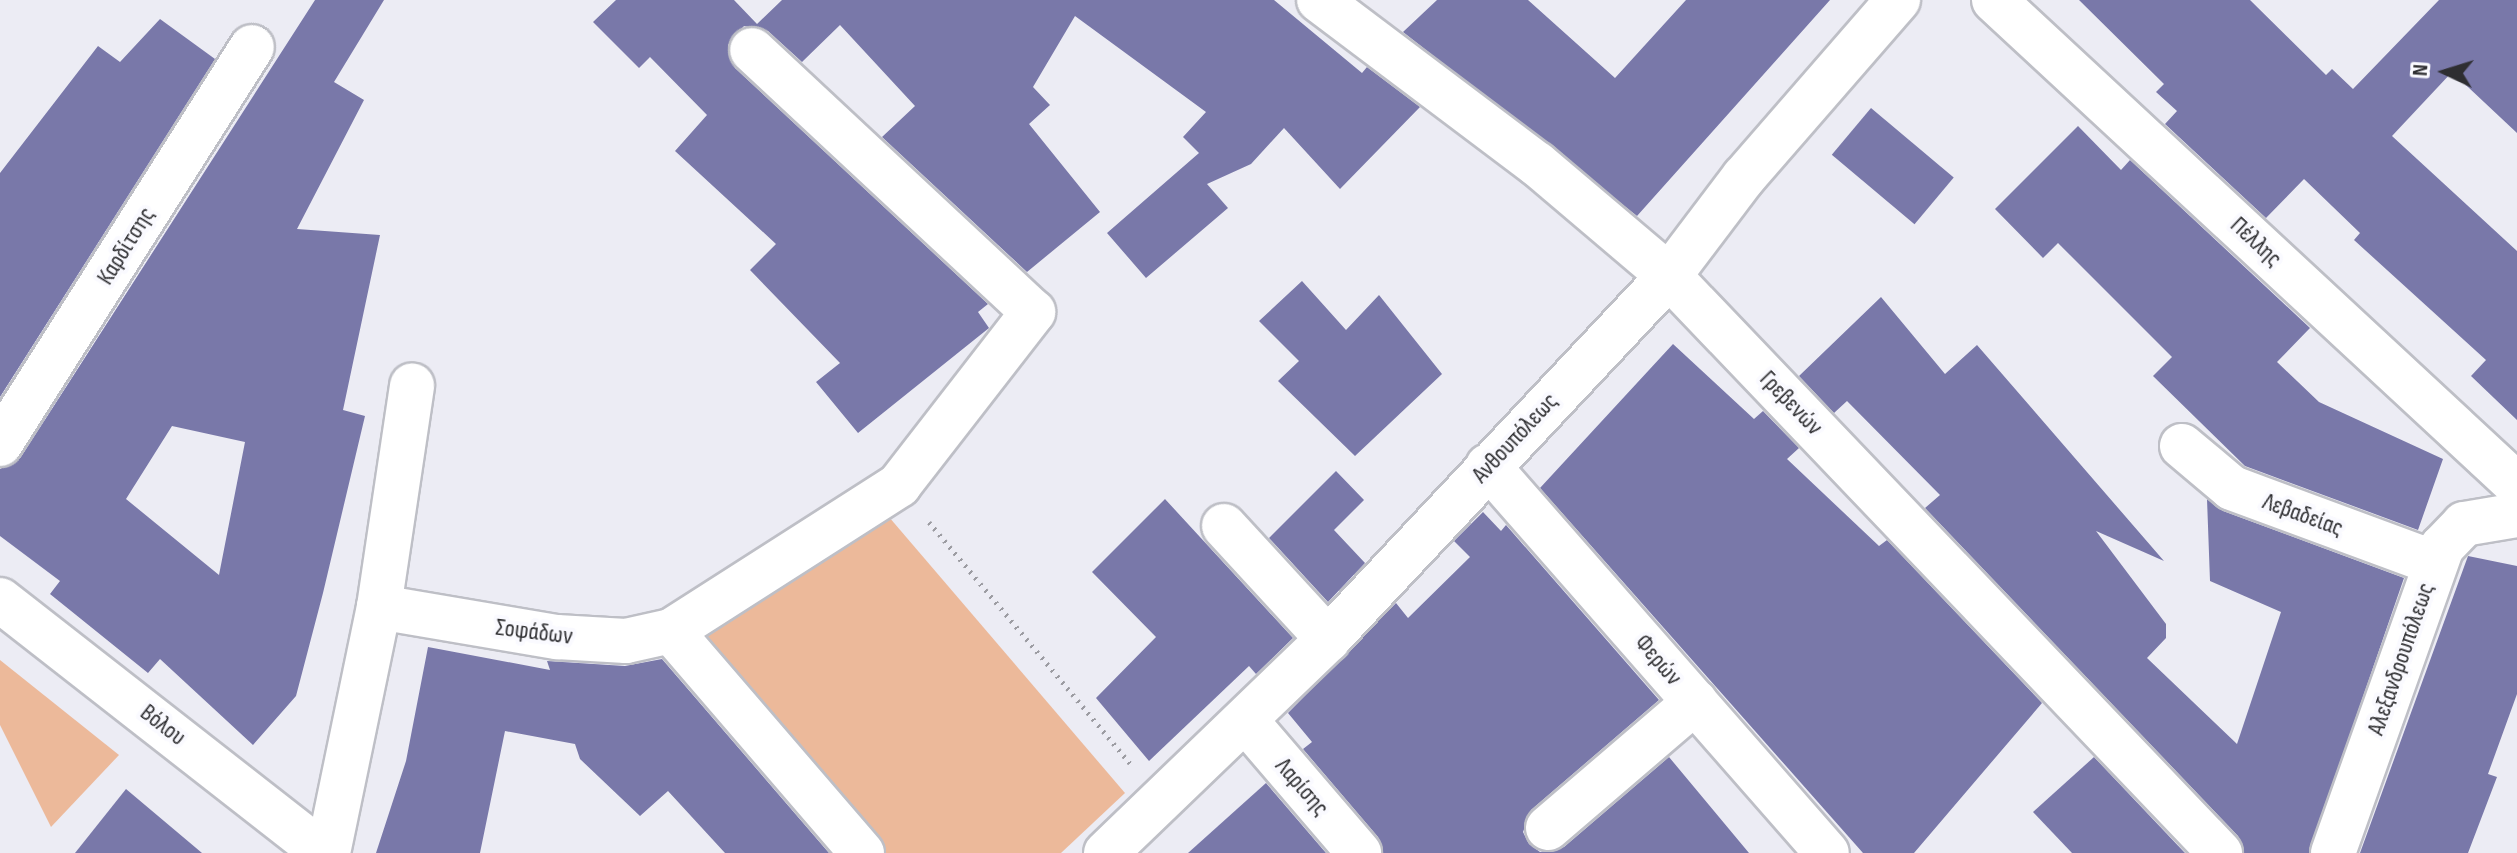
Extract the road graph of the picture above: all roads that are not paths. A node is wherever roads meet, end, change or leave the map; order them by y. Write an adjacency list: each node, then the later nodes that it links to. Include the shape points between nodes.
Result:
1 (1319, 0): 6 (street, Γρεβενών, via 1537,164)
2 (1898, 0): 6 (street, Ανθουπόλεως, via 1744,177)
3 (1994, 0): 11 (street, Πέλλης)
4 (252, 47): 8 (street, Καρδίτσης)
5 (752, 50): 17 (street, Σοφάδων, via 1033,312 899,485)
6 (1669, 276): 10 (street, Ανθουπόλεως); 27 (street, Γρεβενών)
7 (412, 385): 16 (street)
8 (0, 444)
9 (2182, 446): 14 (street, Λεβαδείας, via 2232,488)
10 (1488, 466): 18 (street, Ανθουπόλεως); 19 (street, Φερών)
11 (2517, 485)
12 (2517, 515): 14 (street, Αλεξανδρουπόλεως, via 2464,524 2448,537)
13 (1224, 526): 18 (street)
14 (2435, 563): 28 (street, Αλεξανδρουπόλεως)
15 (0, 600): 22 (street, Βόλου)
16 (379, 607): 17 (street, Σοφάδων, via 557,637 626,641); 22 (street)
17 (671, 631): 23 (street)
18 (1328, 639): 20 (street, Ανθουπόλεως)
19 (1695, 702): 21 (street); 26 (street, Φερών)
20 (1246, 721): 24 (street, Ανθουπόλεως); 25 (street, Λαρίσης)
21 (1548, 828)
22 (326, 853)
23 (862, 853)
24 (1106, 853)
25 (1359, 853)
26 (1827, 853)
27 (2220, 853)
28 (2333, 853)

